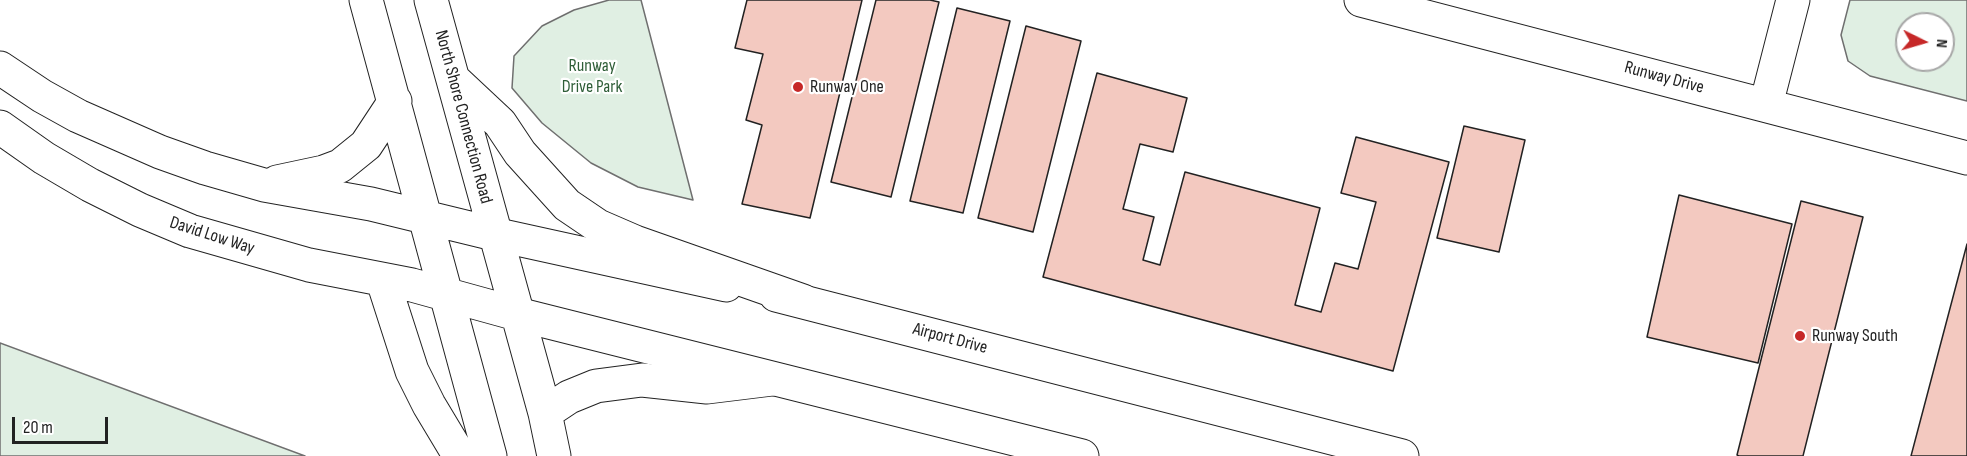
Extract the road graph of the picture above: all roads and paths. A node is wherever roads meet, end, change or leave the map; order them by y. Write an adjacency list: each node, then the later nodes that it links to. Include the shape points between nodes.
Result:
1 (366, 0): 7 (main road)
2 (431, 0): 6 (main road, North Shore Connection Road)
3 (1361, 0): 8 (main road, Runway Drive)
4 (1792, 0): 8 (main road)
5 (0, 68): 11 (main road, via 42,96 121,136)
6 (453, 79): 13 (main road, North Shore Connection Road); 16 (main road, via 501,123 520,153 567,205 598,226)
7 (395, 101): 11 (main road, via 366,145 340,166); 12 (main road)
8 (1766, 105): 10 (main road, Runway Drive)
9 (0, 127): 14 (main road, David Low Way, via 90,185 190,231 309,265)
10 (1967, 158)
11 (264, 185): 12 (main road)
12 (424, 216): 13 (main road); 15 (main road)
13 (495, 234): 16 (main road, Airport Drive); 17 (main road)
14 (383, 281): 15 (main road, David Low Way); 20 (main road, via 412,371 456,450)
15 (445, 293): 17 (main road, David Low Way); 21 (main road)
16 (803, 301): 24 (main road, Airport Drive)
17 (517, 314): 18 (main road); 19 (main road)
18 (772, 379): 19 (main road, via 707,387 642,380 596,386); 23 (main road)
19 (545, 413): 22 (main road)
20 (465, 456)
21 (490, 456)
22 (554, 456)
23 (1082, 456)
24 (1402, 456)

